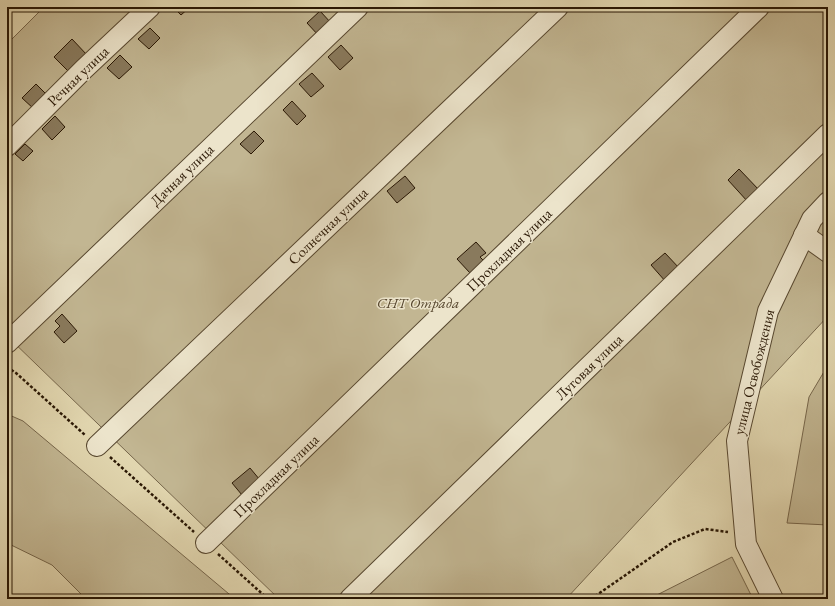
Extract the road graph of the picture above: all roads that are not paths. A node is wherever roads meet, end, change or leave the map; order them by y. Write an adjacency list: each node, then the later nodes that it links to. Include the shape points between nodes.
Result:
1 (150, 7): 6 (street, Речная улица)
2 (358, 7): 10 (street, Дачная улица)
3 (558, 7): 11 (street, Солнечная улица)
4 (759, 7): 12 (street, Прохладная улица)
5 (828, 134): 13 (street, Луговая улица)
6 (7, 146)
7 (828, 202): 8 (street, улица Освобождения, via 812,219)
8 (804, 235): 9 (street); 14 (street, улица Освобождения, via 768,311 737,441 746,544)
9 (828, 252)
10 (7, 343)
11 (97, 446)
12 (206, 543)
13 (350, 599)
14 (773, 599)

